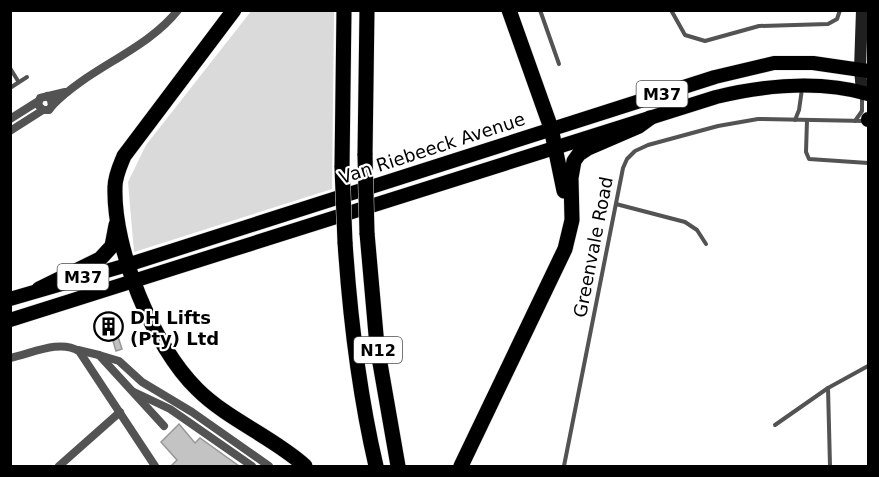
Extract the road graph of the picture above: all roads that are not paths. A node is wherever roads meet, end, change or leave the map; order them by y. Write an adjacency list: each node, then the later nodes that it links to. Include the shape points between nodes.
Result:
1 (178, 10): 17 (street, via 151,36)
2 (234, 10): 32 (highway, via 124,156 116,179)
3 (344, 10): 54 (highway, N12, bridge, via 342,167 348,292)
4 (367, 10): 55 (highway, N12, bridge, via 367,232 377,346)
5 (509, 10): 27 (highway)
6 (540, 10): 10 (lane)
7 (671, 10): 8 (lane, via 685,35 705,41 759,26 828,24 837,19)
8 (840, 10)
9 (862, 10): 12 (main road)
10 (559, 64)
11 (10, 68): 14 (lane)
12 (864, 70): 18 (main road); 27 (main road, Van Riebeeck Avenue / M37, via 813,63 774,63 715,77)
13 (27, 77): 14 (lane)
14 (18, 81): 16 (lane)
15 (802, 86): 18 (main road, Van Riebeeck Avenue / M37); 22 (main road, Van Riebeeck Avenue / M37, via 744,90); 24 (lane)
16 (10, 88)
17 (66, 91): 19 (street); 21 (street)
18 (865, 93): 26 (lane, Greenvale Road, via 862,111)
19 (47, 96): 20 (street, via 40,98); 21 (street)
20 (40, 106): 21 (street, via 48,110); 23 (street); 28 (street)
21 (52, 106)
22 (650, 118): 29 (main road, Van Riebeeck Avenue / M37); 33 (highway, via 588,148 574,161)
23 (10, 119)
24 (795, 120): 25 (lane, Greenvale Road); 31 (lane, Greenvale Road, via 758,119 718,126 635,151 623,168)
25 (807, 120): 26 (lane, Greenvale Road); 30 (lane, via 809,159)
26 (866, 120)
27 (551, 128): 29 (highway); 35 (main road, Van Riebeeck Avenue / M37)
28 (10, 131)
29 (556, 147): 33 (highway); 36 (main road, Van Riebeeck Avenue / M37)
30 (868, 163)
31 (616, 204): 34 (lane, via 684,222 697,230); 57 (lane, Greenvale Road)
32 (117, 207): 35 (highway); 37 (highway, via 114,235 107,253)
33 (569, 238): 56 (highway)
34 (706, 244)
35 (127, 265): 36 (highway); 37 (main road, Van Riebeeck Avenue / M37)
36 (133, 282): 39 (main road, Van Riebeeck Avenue / M37); 53 (highway, via 161,343 198,390)
37 (39, 289): 38 (main road, Van Riebeeck Avenue / M37)
38 (10, 299)
39 (10, 320)
40 (75, 349): 41 (street); 42 (street, via 57,346); 46 (street)
41 (99, 355): 45 (street); 52 (street, via 119,361 142,382)
42 (10, 358)
43 (868, 366): 44 (lane)
44 (828, 388): 47 (lane); 58 (lane)
45 (134, 392): 48 (street); 51 (street, via 170,409)
46 (120, 412): 49 (street); 50 (street)
47 (775, 425)
48 (164, 426)
49 (59, 466)
50 (155, 466)
51 (252, 466)
52 (269, 466)
53 (305, 466)
54 (376, 466)
55 (398, 466)
56 (460, 466)
57 (564, 466)
58 (830, 466)

